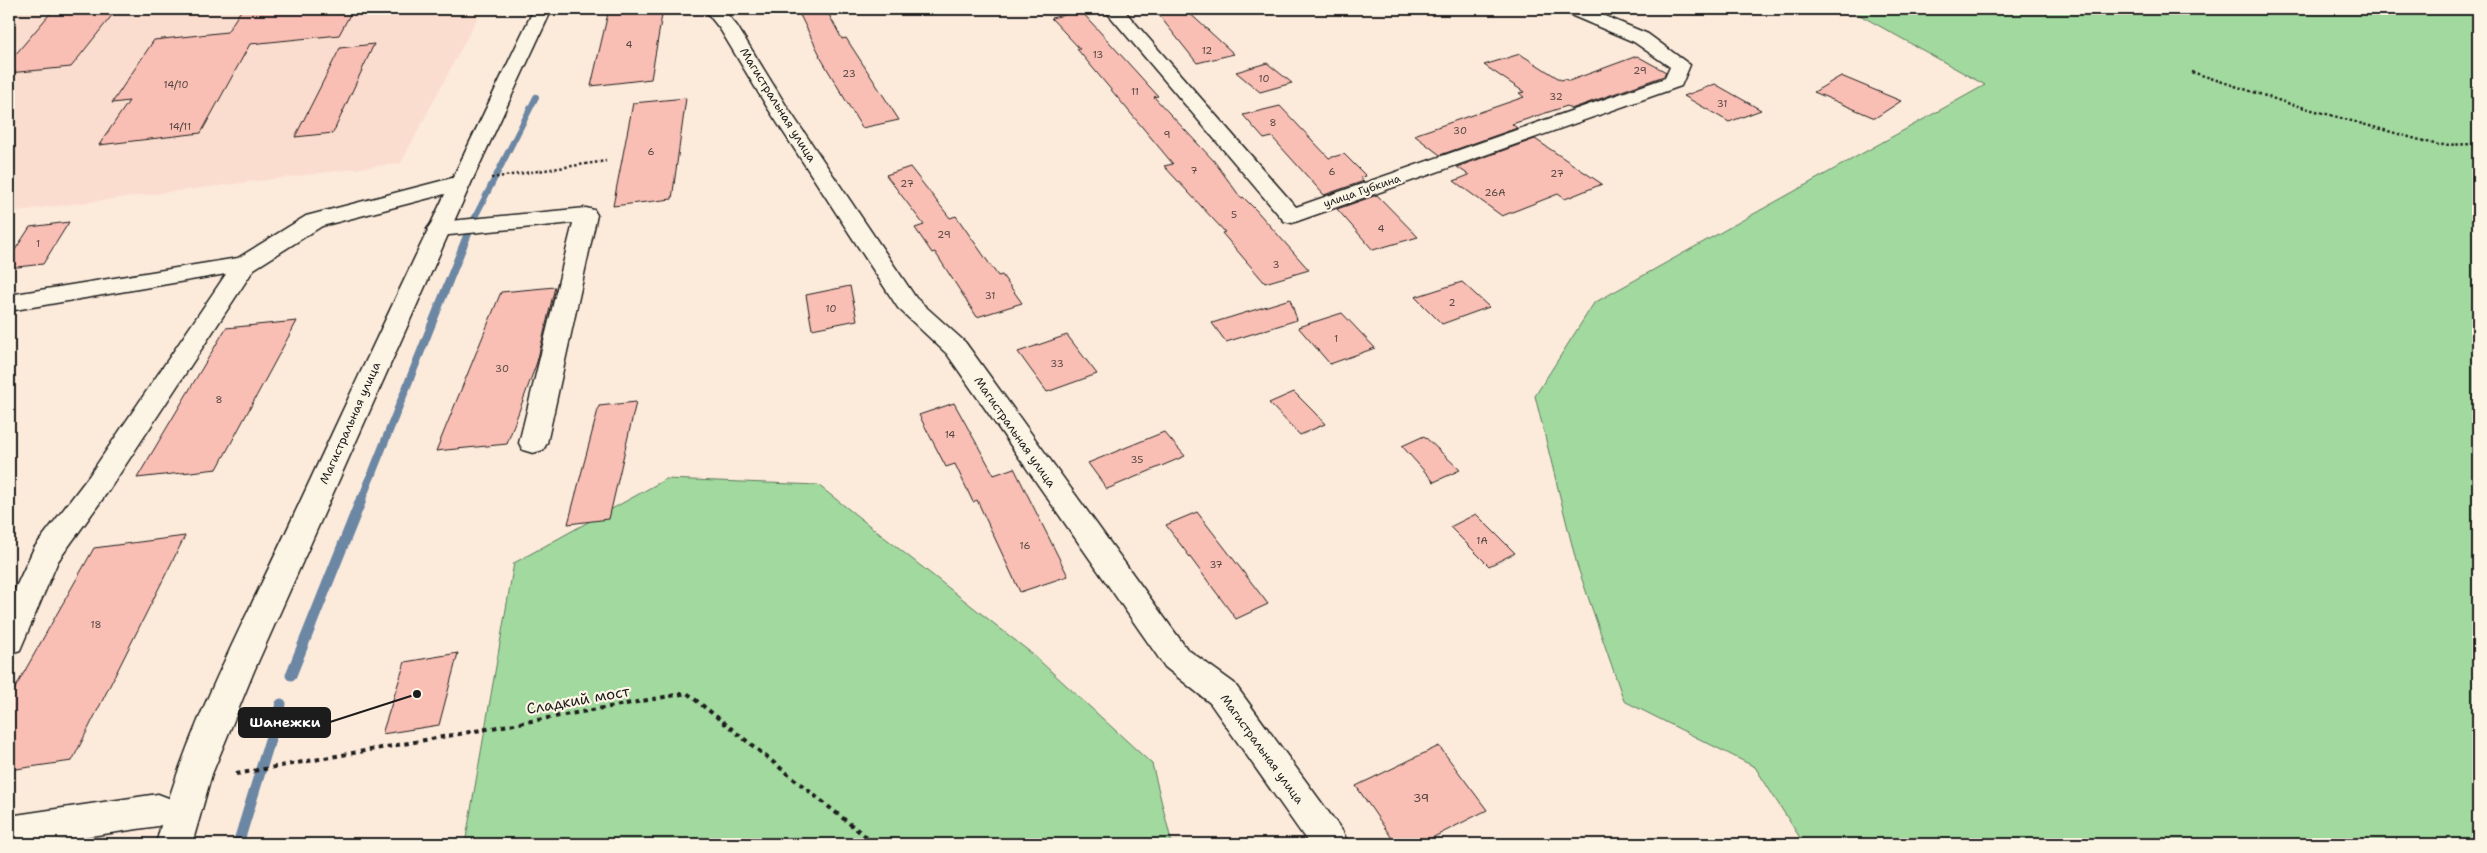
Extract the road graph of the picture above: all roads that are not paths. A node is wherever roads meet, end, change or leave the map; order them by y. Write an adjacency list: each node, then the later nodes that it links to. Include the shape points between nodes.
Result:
1 (542, 9): 5 (street, Магистральная улица)
2 (713, 9): 14 (street, Магистральная улица, via 728,26 906,302 956,348 1176,658 1222,693)
3 (1113, 9): 4 (street, улица Губкина, via 1292,216 1674,82 1680,65 1640,38)
4 (1574, 9)
5 (460, 183): 6 (street, Магистральная улица); 7 (street, via 314,221)
6 (439, 229): 9 (street, via 586,215); 13 (street, Магистральная улица, via 238,671 194,774)
7 (245, 264): 8 (street); 10 (street, via 99,483 45,556 16,618)
8 (9, 303)
9 (533, 443)
10 (9, 641)
11 (158, 810): 12 (street)
12 (9, 832)
13 (174, 844)
14 (1330, 844)

